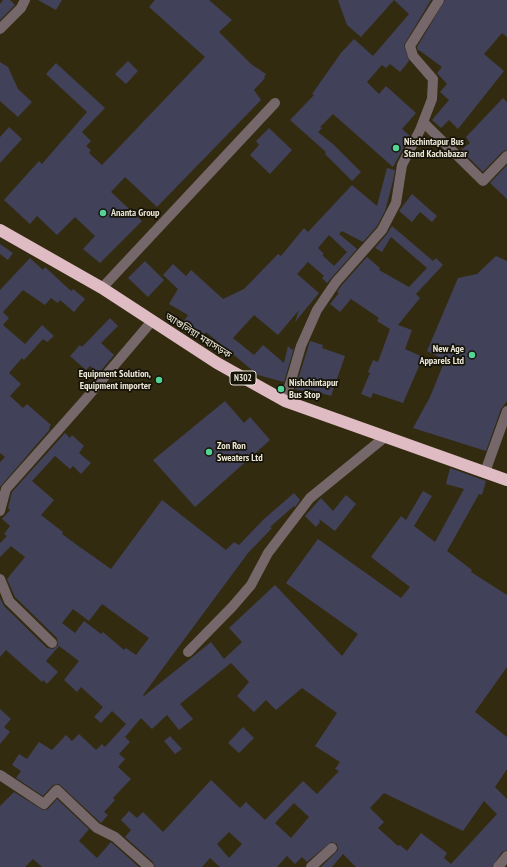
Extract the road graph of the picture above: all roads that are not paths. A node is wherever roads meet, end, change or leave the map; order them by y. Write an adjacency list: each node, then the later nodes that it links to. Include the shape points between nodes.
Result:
1 (25, 0): 3 (street, via 21,8)
2 (439, 0): 5 (street, via 410,46 413,56 433,79 432,99)
3 (0, 29)
4 (275, 103): 8 (street)
5 (423, 122): 6 (street, via 483,182); 10 (street, via 402,165 396,203 382,230 336,282 317,310 301,346)
6 (507, 156)
7 (0, 230): 8 (highway, আশুলিয়া মহাসড়ক / N302)
8 (102, 288): 9 (highway, আশুলিয়া মহাসড়ক / N302)
9 (152, 321): 10 (highway, আশুলিয়া মহাসড়ক / N302, via 217,363); 15 (street, via 6,489)
10 (285, 401): 12 (highway, আশুলিয়া মহাসড়ক / N302)
11 (507, 411): 13 (street)
12 (385, 437): 13 (highway, আশুলিয়া মহাসড়ক / N302); 18 (street, via 310,498 268,553 251,585)
13 (485, 472): 14 (highway, আশুলিয়া মহাসড়ক / N302)
14 (507, 480)
15 (0, 511)
16 (0, 579): 17 (street, via 9,601)
17 (52, 643)
18 (188, 652)
19 (0, 775): 22 (street, via 44,804 57,790 97,828 115,837)
20 (332, 848): 23 (street)
21 (507, 856): 24 (street)
22 (149, 867)
23 (311, 867)
24 (498, 867)

